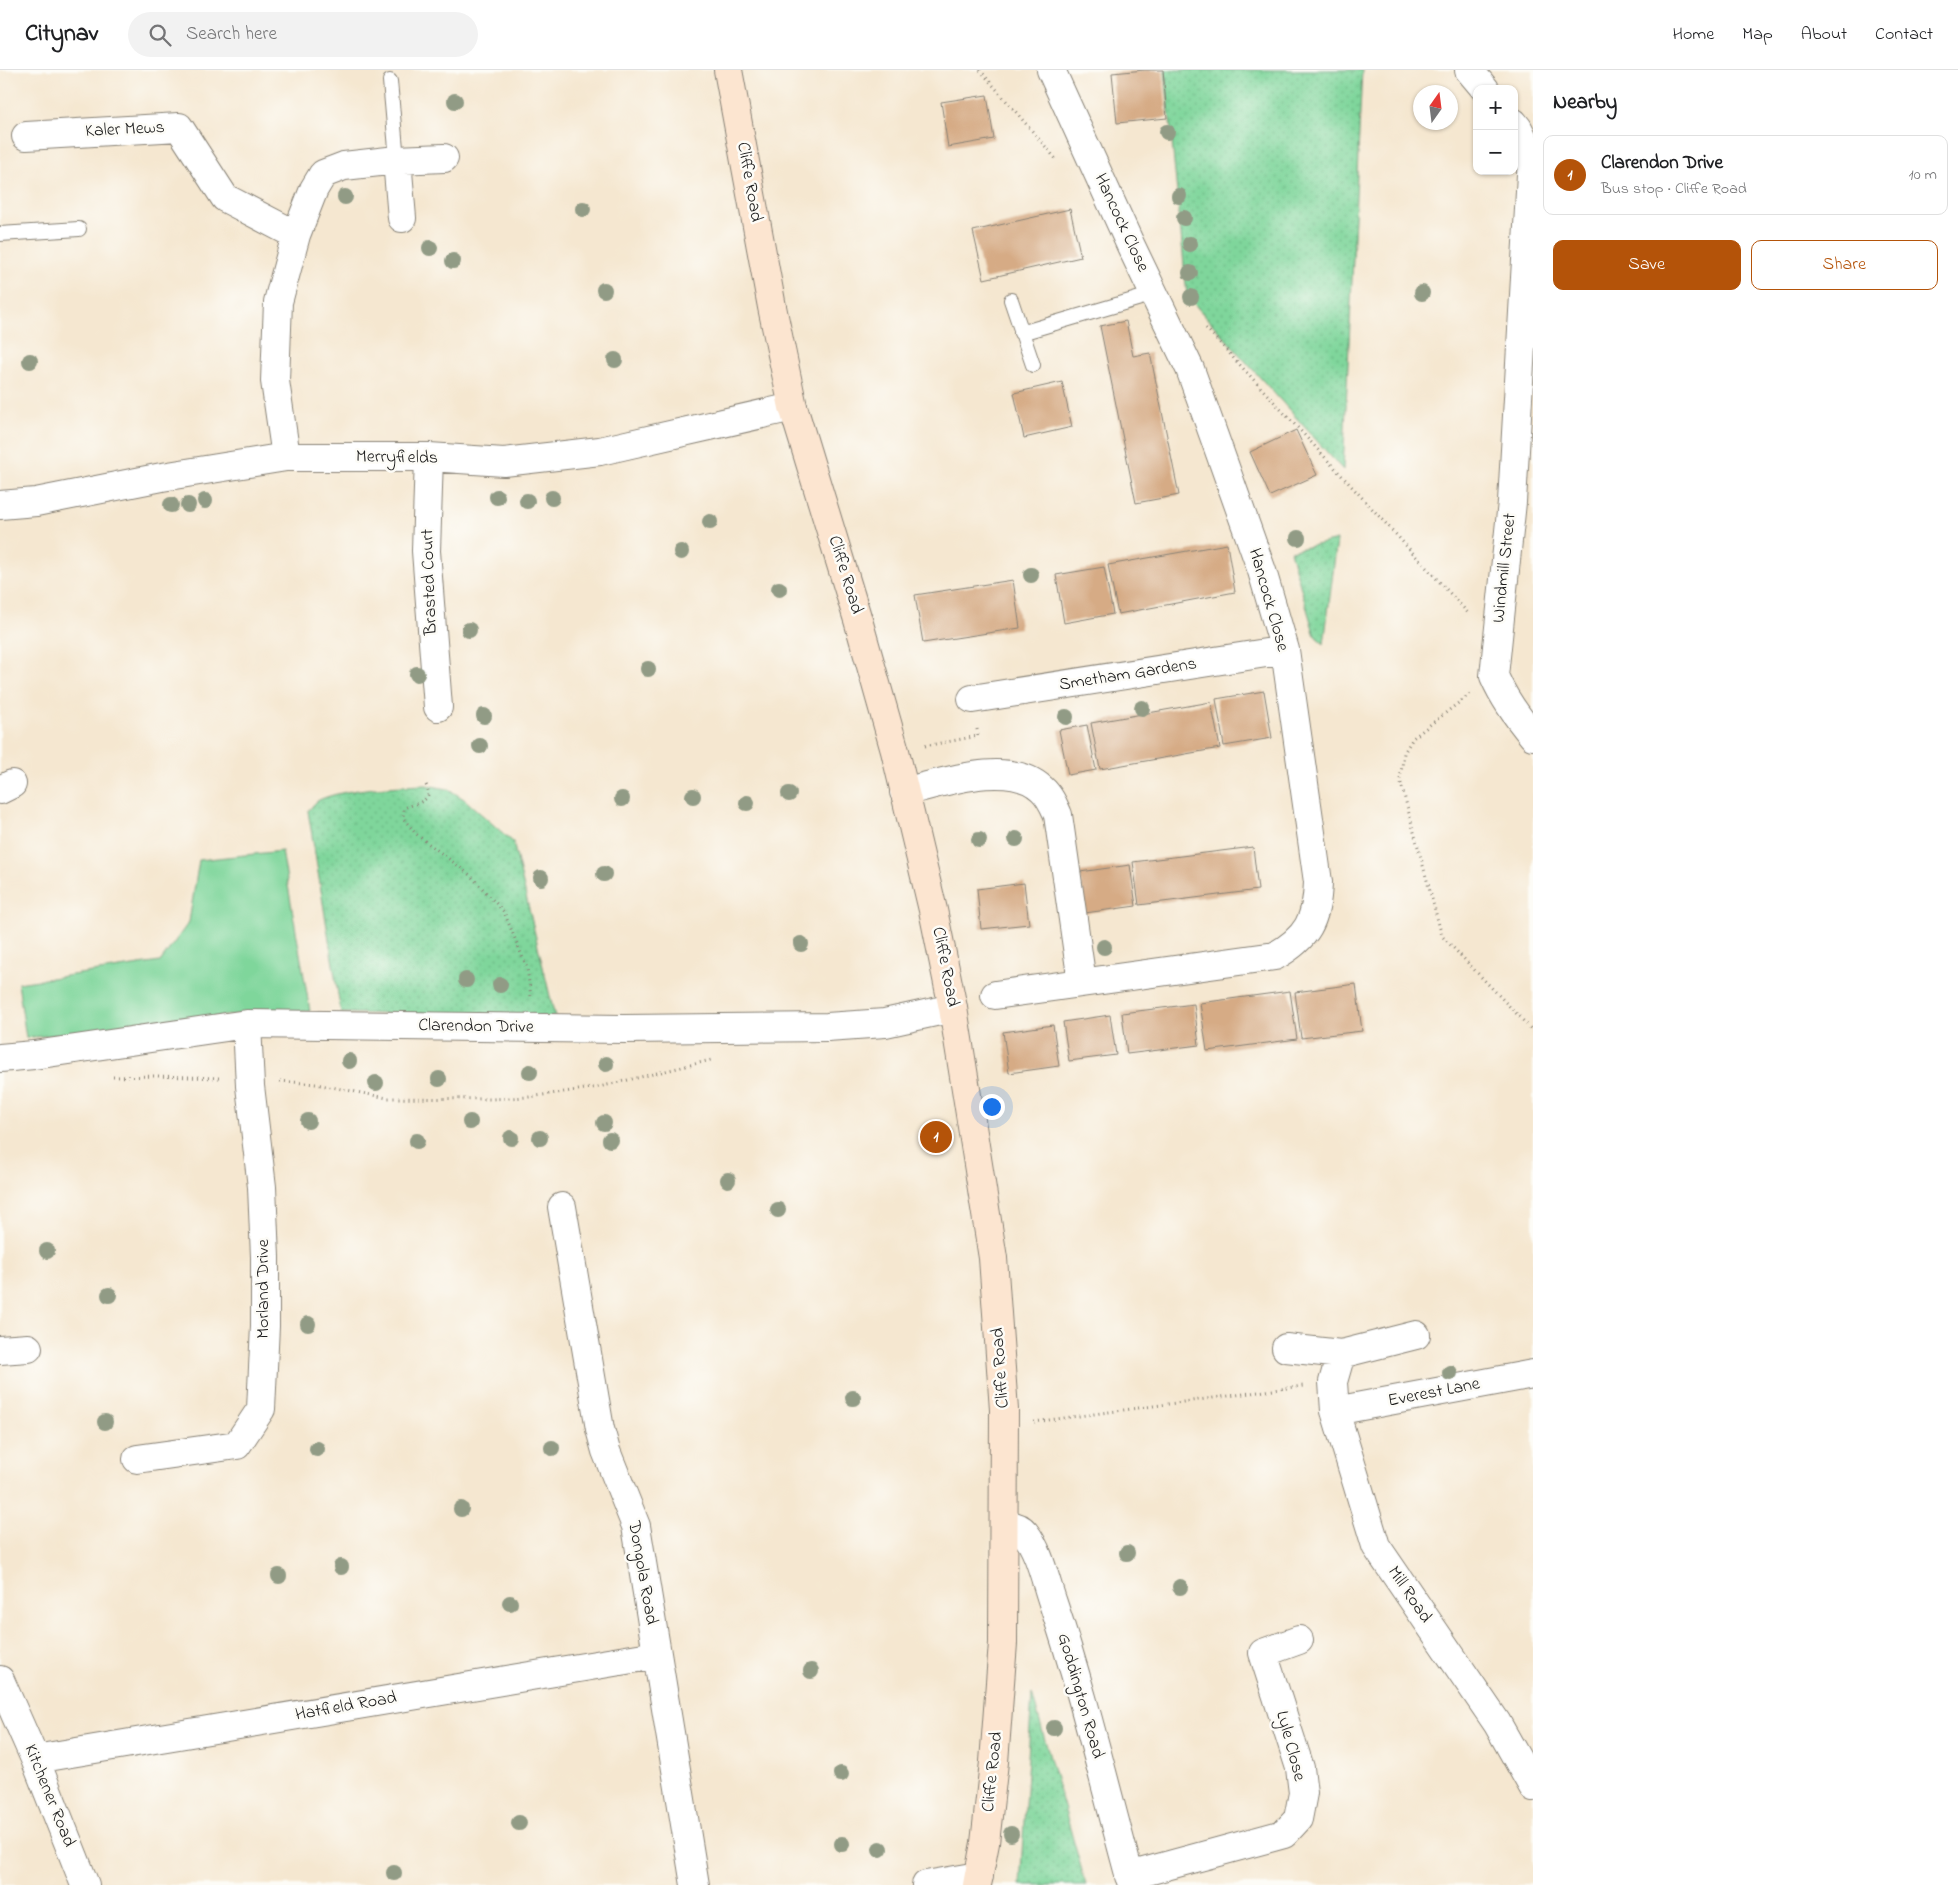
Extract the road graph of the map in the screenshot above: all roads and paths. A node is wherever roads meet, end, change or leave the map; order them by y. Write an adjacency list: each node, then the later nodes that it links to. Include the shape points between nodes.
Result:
1 (728, 70): 20 (street, Cliffe Road)
2 (1051, 70): 15 (street, Hancock Close)
3 (1469, 70): 5 (street)
4 (390, 82): 10 (lane)
5 (1482, 85)
6 (1518, 128): 8 (street, Windmill Street)
7 (26, 136): 14 (street, Kaler Mews, via 179,127 225,198)
8 (1532, 157): 23 (street, Windmill Street)
9 (444, 158): 10 (street)
10 (397, 160): 11 (street); 14 (street, via 344,166 323,174)
11 (402, 218)
12 (79, 229): 13 (lane)
13 (0, 234)
14 (296, 235): 21 (street, via 278,302 275,381)
15 (1154, 294): 18 (lane); 26 (street, Hancock Close, via 1190,370 1262,571)
16 (1011, 300): 18 (lane)
17 (1204, 326): 25 (path)
18 (1021, 333): 19 (lane)
19 (1033, 365)
20 (792, 407): 22 (street, Merryfields, via 600,451 504,462); 31 (street, Cliffe Road)
21 (286, 457): 22 (street, Merryfields); 24 (street, Merryfields, via 36,502)
22 (428, 457): 29 (street, Brasted Court, via 426,551)
23 (1522, 504): 25 (street, Windmill Street)
24 (0, 505)
25 (1498, 646): 27 (street, Windmill Street)
26 (1284, 650): 28 (street, Smetham Gardens); 34 (street, Hancock Close, via 1318,882 1314,914 1305,932 1293,946 1274,956)
27 (1494, 676): 30 (street, via 1501,693); 39 (path, via 1413,738 1404,754 1400,780 1442,936)
28 (972, 699): 31 (path, via 978,736)
29 (438, 707)
30 (1533, 736)
31 (895, 751): 33 (street, Cliffe Road)
32 (426, 785): 36 (path, via 428,796 422,802 404,808 402,818 416,834 470,875 504,912 526,968)
33 (904, 792): 34 (street, via 988,774 1031,780 1050,797 1058,815); 37 (street, Cliffe Road)
34 (1082, 982): 35 (street, Hancock Close)
35 (995, 995)
36 (532, 1001)
37 (953, 1008): 38 (street, Clarendon Drive, via 885,1023 826,1026 624,1029); 53 (street, Cliffe Road, via 993,1258)
38 (247, 1024): 40 (street, Clarendon Drive); 43 (street, Morland Drive)
39 (1533, 1031)
40 (0, 1058)
41 (712, 1060): 43 (path, via 599,1087 492,1099 387,1098 316,1084)
42 (109, 1077): 43 (path)
43 (250, 1078): 54 (street, Morland Drive, via 262,1187 265,1257 261,1409 237,1446)
44 (562, 1207): 57 (street, Dongola Road, via 600,1429 636,1526)
45 (1416, 1335): 49 (street)
46 (28, 1348): 48 (street)
47 (1286, 1348): 49 (street)
48 (0, 1350)
49 (1341, 1354): 51 (street, Mill Road)
50 (1533, 1374): 52 (street, Everest Lane)
51 (1333, 1382): 52 (street, Mill Road); 53 (path)
52 (1335, 1411): 60 (street, Mill Road, via 1376,1546 1496,1723)
53 (1004, 1426): 55 (street, Cliffe Road)
54 (136, 1459)
55 (1005, 1525): 61 (street, Cliffe Road, via 1001,1685 990,1801); 62 (street, Goddington Road, via 1024,1531 1040,1563 1066,1644)
56 (1299, 1640): 62 (street, Lyle Close, via 1263,1653 1300,1768 1303,1793 1298,1819 1284,1834)
57 (656, 1654): 59 (street, Hatfield Road); 64 (street, Dongola Road)
58 (0, 1680): 59 (street, Kitchener Road)
59 (35, 1759): 63 (street, Kitchener Road)
60 (1533, 1788)
61 (978, 1881): 65 (street)
62 (1130, 1881)
63 (85, 1885)
64 (695, 1885)
65 (926, 1885)

